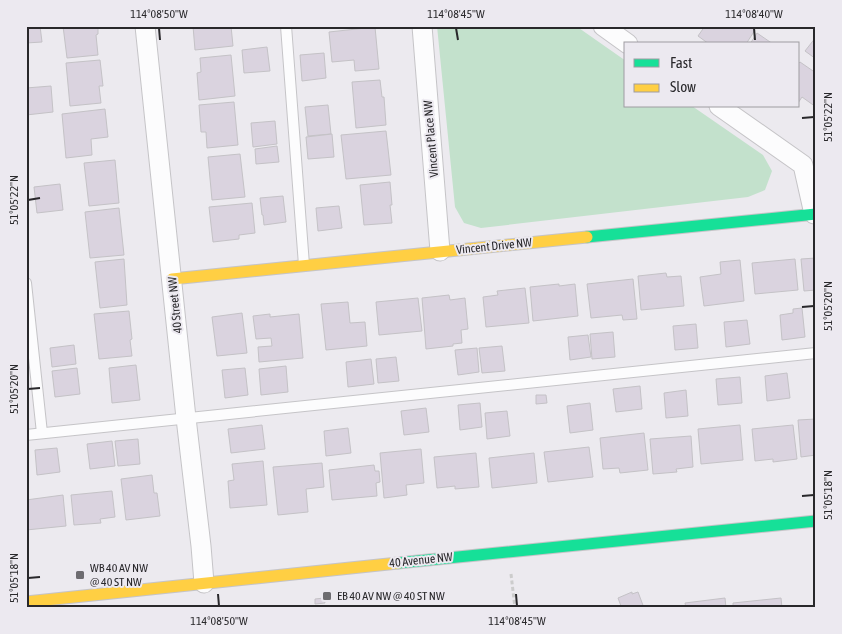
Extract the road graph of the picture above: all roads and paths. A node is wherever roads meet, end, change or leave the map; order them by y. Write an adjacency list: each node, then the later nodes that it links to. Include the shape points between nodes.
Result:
1 (145, 26): 10 (street, 40 Street NW)
2 (286, 26): 9 (lane)
3 (422, 26): 8 (street, Vincent Place NW)
4 (603, 26): 5 (street)
5 (625, 42)
6 (722, 108): 7 (street, via 803,165)
7 (815, 214): 8 (street, Vincent Drive NW)
8 (440, 252): 9 (street, Vincent Drive NW)
9 (304, 266): 10 (street, Vincent Drive NW)
10 (172, 279): 13 (street, 40 Street NW)
11 (26, 283): 14 (lane)
12 (816, 353): 13 (lane)
13 (186, 418): 14 (lane); 18 (street, 40 Street NW)
14 (42, 433): 15 (lane)
15 (26, 435)
16 (816, 520): 17 (street, 40 Avenue NW)
17 (510, 551): 18 (street, 40 Avenue NW); 20 (path)
18 (204, 583): 19 (street, 40 Avenue NW)
19 (27, 604)
20 (515, 608)

